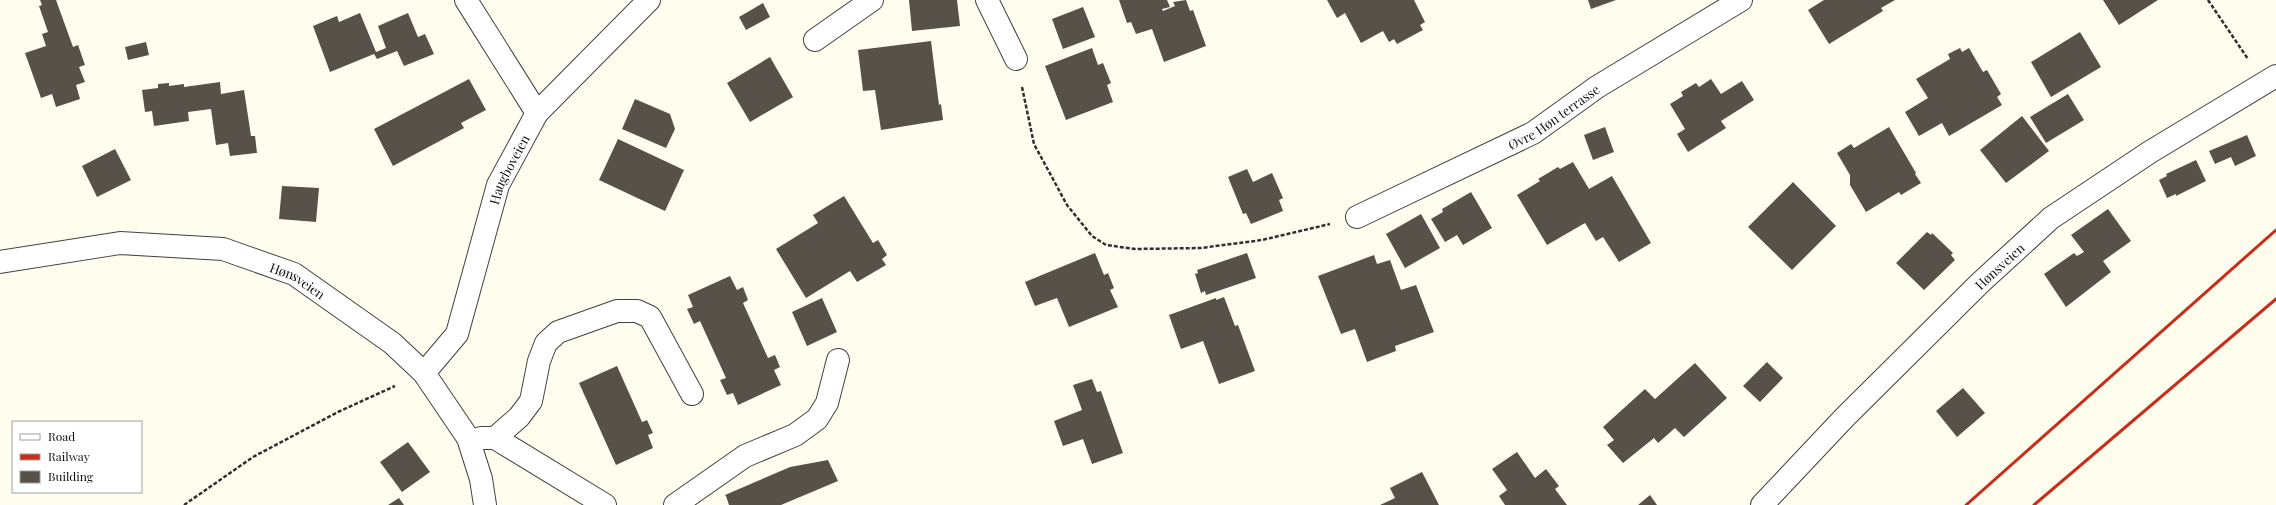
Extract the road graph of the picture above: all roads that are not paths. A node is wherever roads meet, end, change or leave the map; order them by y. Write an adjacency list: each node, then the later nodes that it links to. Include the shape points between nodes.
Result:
1 (466, 0): 9 (street)
2 (649, 0): 9 (street, Haugboveien)
3 (872, 0): 6 (street)
4 (987, 0): 7 (street)
5 (1741, 0): 10 (street, Øvre Høn terrasse, via 1597,88 1533,133)
6 (815, 40)
7 (1016, 59)
8 (2270, 80): 20 (street, Hønsveien, via 2150,152 2051,218 1964,299 1845,417)
9 (537, 114): 13 (street, Haugboveien, via 498,185 457,334)
10 (1357, 217)
11 (0, 262): 13 (street, Hønsveien, via 120,243 223,249 294,274 392,343)
12 (838, 360): 19 (street, via 827,403 816,419 795,435 745,456)
13 (424, 373): 15 (street, Hønsveien)
14 (692, 394): 16 (street, via 650,317 637,311 617,311 558,332 546,343 539,361 531,401 519,417)
15 (468, 438): 16 (street); 17 (street, Hønsveien, via 481,479)
16 (495, 438): 18 (street)
17 (485, 505)
18 (605, 505)
19 (675, 505)
20 (1762, 505)

